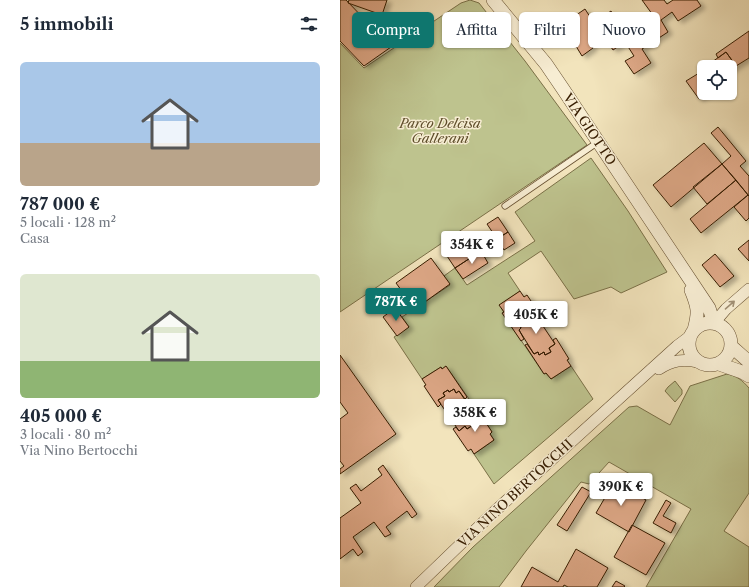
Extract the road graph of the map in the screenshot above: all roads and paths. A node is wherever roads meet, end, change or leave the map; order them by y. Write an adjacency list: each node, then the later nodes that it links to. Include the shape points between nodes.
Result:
1 (493, 0): 2 (street, VIA GIOTTO, via 546,64)
2 (599, 142): 3 (lane); 4 (street, VIA GIOTTO)
3 (505, 206)
4 (678, 263): 6 (street, VIA GIOTTO, via 709,308); 7 (street, VIA GIOTTO, via 697,306 698,317)
5 (749, 289): 6 (street, one-way to 5)
6 (714, 323): 7 (street, VIA NINO BERTOCCHI, via 705,324); 8 (street, via 727,332)
7 (692, 333): 9 (street, via 689,350); 13 (street, VIA NINO BERTOCCHI)
8 (731, 346): 10 (street); 11 (street, via 725,360)
9 (698, 362): 11 (street, VIA NINO BERTOCCHI, via 708,366); 13 (street, VIA NINO BERTOCCHI, via 679,360 670,363)
10 (749, 362)
11 (719, 364): 12 (street, VIA NINO BERTOCCHI)
12 (749, 376)
13 (616, 402): 14 (street, VIA NINO BERTOCCHI, via 505,501)
14 (416, 587)

